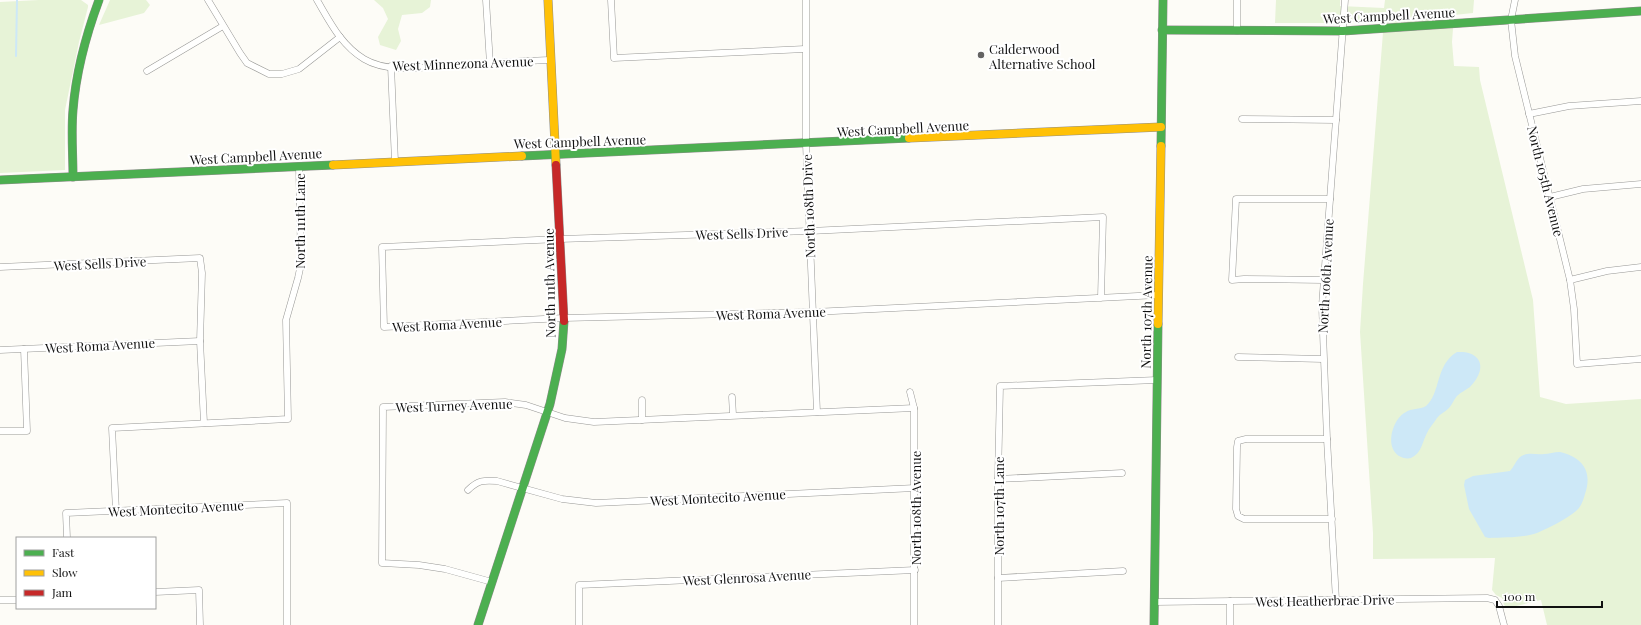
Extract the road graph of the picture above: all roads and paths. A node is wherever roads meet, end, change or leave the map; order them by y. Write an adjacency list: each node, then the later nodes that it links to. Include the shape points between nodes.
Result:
1 (98, 0): 33 (street, via 76,83 72,125)
2 (208, 0): 14 (street)
3 (317, 0): 18 (street)
4 (486, 0): 21 (street)
5 (548, 0): 20 (street, North 111th Avenue)
6 (611, 0): 19 (street, via 614,58)
7 (806, 0): 19 (street, North 108th Drive)
8 (1163, 0): 15 (street, North 107th Avenue)
9 (1237, 0): 16 (street)
10 (1345, 0): 17 (street, North 106th Avenue)
11 (1515, 0): 13 (street, North 105th Avenue)
12 (1641, 10): 13 (street, West Campbell Avenue)
13 (1512, 20): 17 (street, West Campbell Avenue); 25 (street, North 105th Avenue, via 1515,56)
14 (223, 26): 18 (street, via 247,63 270,74 282,74 299,69); 23 (street)
15 (1162, 30): 16 (street, West Campbell Avenue); 28 (street, North 107th Avenue)
16 (1237, 31): 17 (street, West Campbell Avenue)
17 (1343, 31): 27 (street, North 106th Avenue)
18 (340, 37): 22 (street, West Minnezona Avenue, via 348,47 365,59)
19 (805, 49): 29 (street, North 108th Drive)
20 (551, 60): 21 (street, West Minnezona Avenue); 30 (street, North 111th Avenue)
21 (490, 64): 22 (street, West Minnezona Avenue, via 404,68)
22 (391, 66): 31 (street)
23 (147, 71)
24 (1641, 102): 25 (street, via 1569,106)
25 (1529, 114): 36 (street, North 105th Avenue)
26 (1242, 119): 27 (street)
27 (1336, 120): 37 (street, North 106th Avenue)
28 (1161, 127): 29 (street, West Campbell Avenue); 44 (street, North 107th Avenue)
29 (806, 144): 30 (street, West Campbell Avenue); 38 (street, North 108th Drive)
30 (556, 154): 31 (street, West Campbell Avenue); 39 (street, North 111th Avenue)
31 (395, 162): 32 (street, West Campbell Avenue)
32 (299, 166): 33 (street, West Campbell Avenue); 64 (street, North 111th Lane, via 301,264 286,320 288,419)
33 (73, 177): 34 (street, West Campbell Avenue)
34 (0, 180)
35 (1641, 184): 36 (street, via 1583,189)
36 (1550, 197): 43 (street, North 105th Avenue)
37 (1330, 199): 42 (street, North 106th Avenue); 42 (street, via 1236,199 1232,280)
38 (810, 231): 39 (street, West Sells Drive); 45 (street, West Sells Drive, via 1103,217); 46 (street, North 108th Drive)
39 (560, 239): 47 (street, North 111th Avenue); 48 (street, West Sells Drive, via 382,247)
40 (0, 267): 49 (street, West Sells Drive, via 200,258)
41 (1641, 267): 43 (street, via 1607,271)
42 (1323, 280): 53 (street, North 106th Avenue)
43 (1570, 280): 54 (street, North 105th Avenue, via 1577,364)
44 (1158, 295): 45 (street, West Roma Avenue); 55 (street, North 107th Avenue)
45 (1101, 298): 46 (street, West Roma Avenue)
46 (813, 312): 47 (street, West Roma Avenue); 61 (street, North 108th Drive)
47 (564, 318): 48 (street, West Roma Avenue); 60 (street, North 111th Avenue, via 562,349)
48 (384, 327)
49 (200, 341): 50 (street, West Roma Avenue); 64 (street)
50 (24, 349): 51 (street, West Roma Avenue); 65 (street, via 27,431)
51 (0, 350)
52 (1238, 357): 53 (street)
53 (1323, 359): 66 (street, North 106th Avenue)
54 (1641, 359)
55 (1157, 380): 68 (street, North 107th Lane, via 1000,386); 84 (street, North 107th Avenue)
56 (910, 392): 59 (street, North 108th Avenue)
57 (732, 397): 62 (street)
58 (642, 400): 63 (street)
59 (914, 408): 61 (street, West Turney Avenue); 70 (street, North 108th Avenue)
60 (548, 412): 63 (street, West Turney Avenue, via 565,418 594,422); 69 (street, North 111th Avenue); 78 (street, West Turney Avenue, via 505,402 383,408 382,563 439,568)
61 (817, 412): 62 (street, West Turney Avenue)
62 (733, 416): 63 (street, West Turney Avenue)
63 (642, 420)
64 (204, 423): 72 (street, via 112,428)
65 (0, 431)
66 (1327, 438): 73 (street, North 106th Avenue); 73 (street, via 1238,441 1236,493 1238,516 1244,518)
67 (1122, 473): 68 (street)
68 (998, 479): 77 (street, North 107th Lane)
69 (522, 488): 70 (street, West Montecito Avenue, via 572,501 596,503); 71 (street, West Montecito Avenue, via 486,480 476,483); 78 (street, North 111th Avenue)
70 (915, 488): 75 (street, North 108th Avenue)
71 (468, 490)
72 (116, 511): 74 (street, West Montecito Avenue, via 66,513); 86 (street, West Montecito Avenue, via 287,503)
73 (1332, 519): 82 (street, North 106th Avenue)
74 (67, 537)
75 (915, 570): 88 (street, West Glenrosa Avenue, via 579,584); 89 (street, North 108th Avenue)
76 (1123, 571): 77 (street)
77 (998, 578): 90 (street, North 107th Lane)
78 (492, 582): 87 (street, North 111th Avenue)
79 (156, 592): 85 (street, via 199,590)
80 (0, 600): 81 (street)
81 (16, 600)
82 (1336, 600): 83 (street, West Heatherbrae Drive); 93 (street, West Heatherbrae Drive, via 1487,598 1494,600 1499,606)
83 (1230, 601): 84 (street, West Heatherbrae Drive); 92 (street)
84 (1155, 602): 91 (street, North 107th Avenue)
85 (200, 625)
86 (287, 625)
87 (478, 625)
88 (579, 625)
89 (914, 625)
90 (998, 625)
91 (1154, 625)
92 (1230, 625)
93 (1504, 625)

